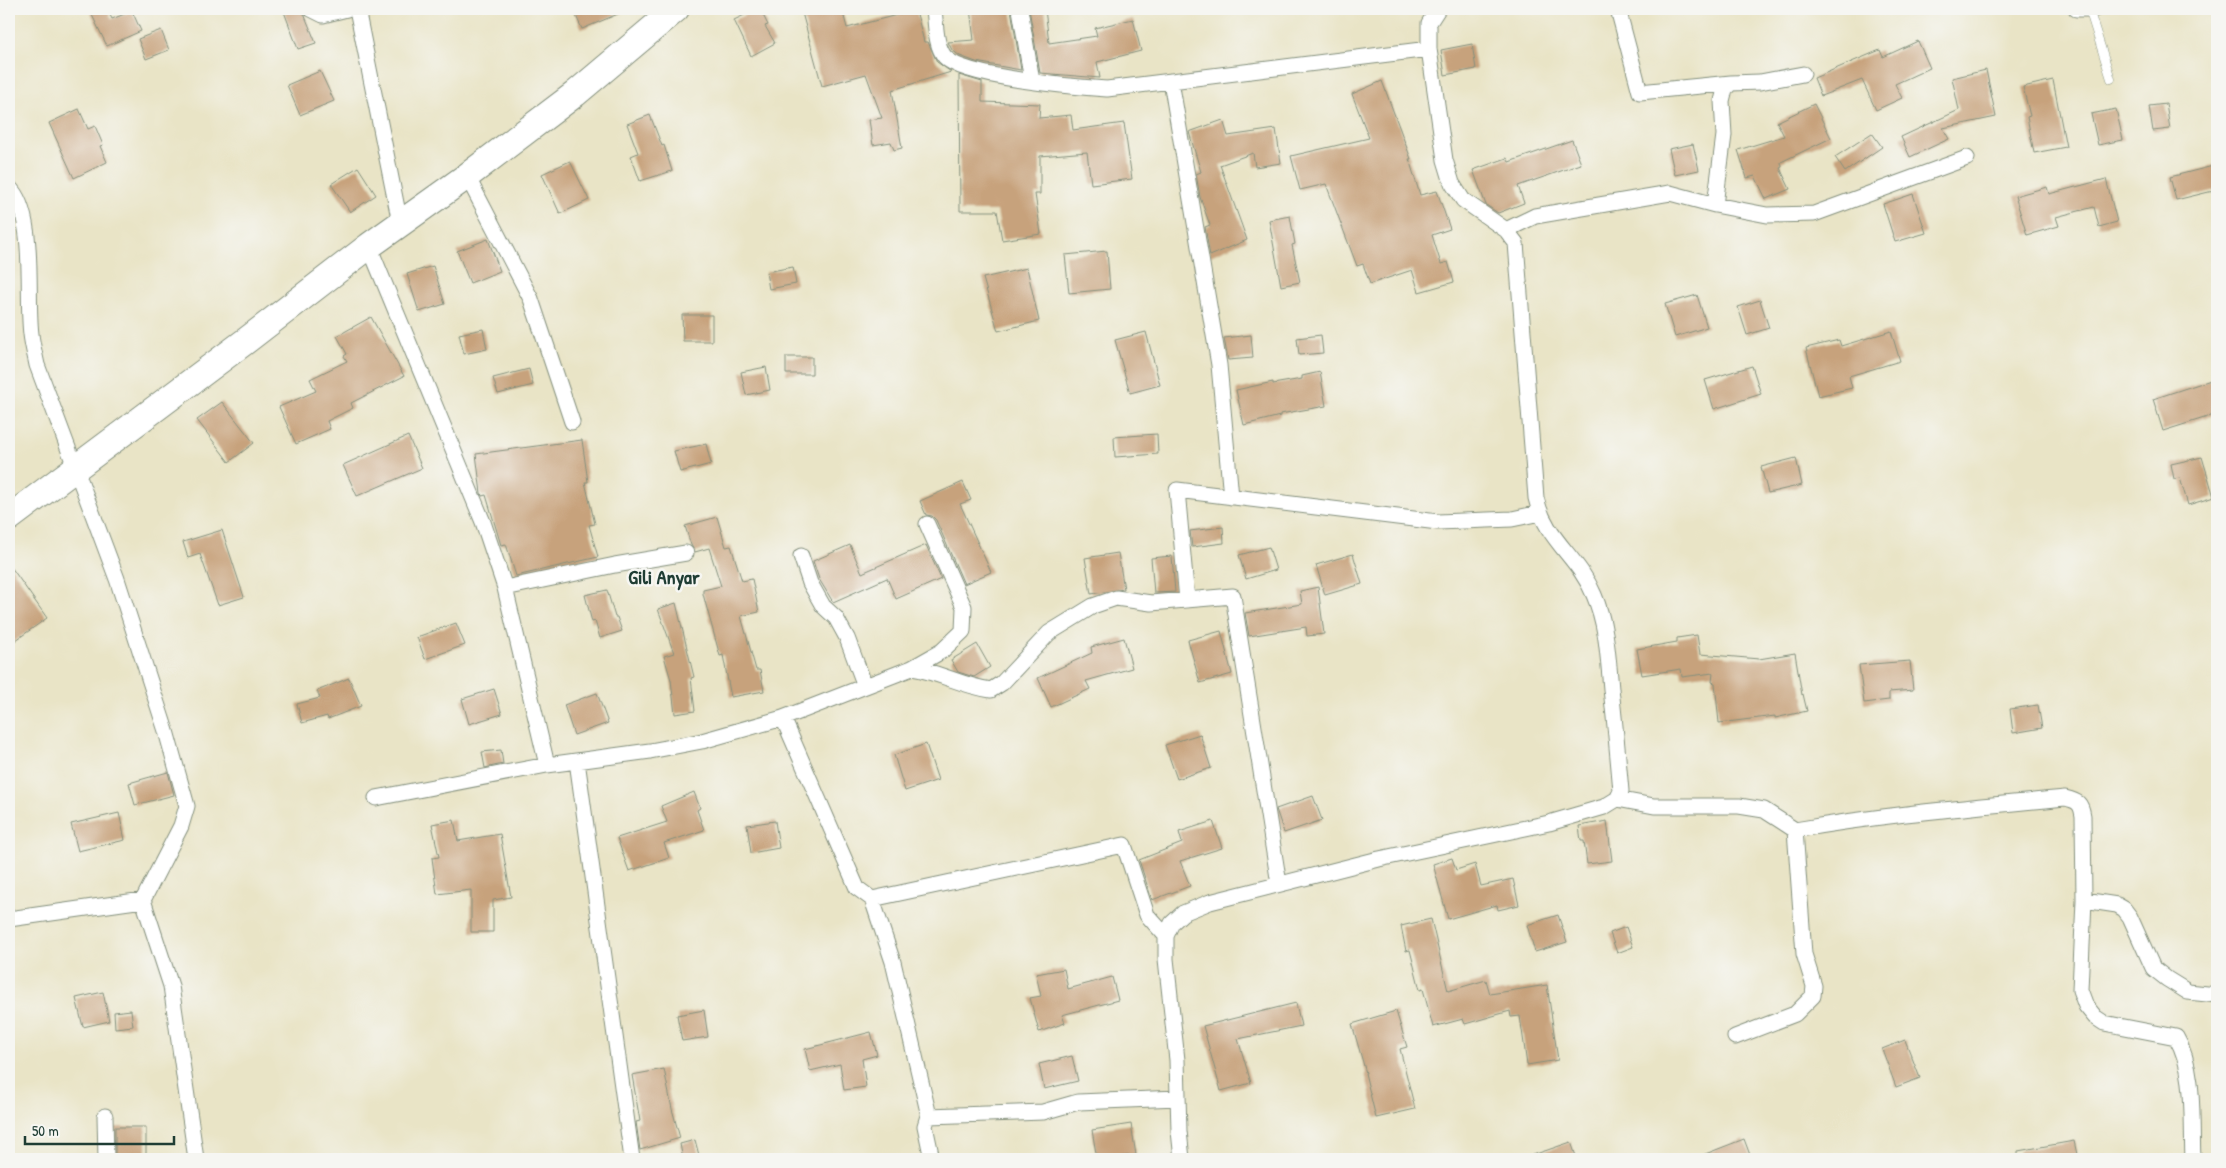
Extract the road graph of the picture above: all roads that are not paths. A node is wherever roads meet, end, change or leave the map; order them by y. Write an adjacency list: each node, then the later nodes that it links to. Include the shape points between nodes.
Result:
1 (311, 9): 2 (street, via 323,15)
2 (347, 9)
3 (357, 9): 22 (street)
4 (676, 9): 19 (highway, via 575,94)
5 (934, 9): 15 (street, via 938,42 946,57 957,65)
6 (1020, 9): 15 (street)
7 (1438, 9): 12 (street, via 1429,23)
8 (1618, 9): 17 (street, via 1640,92)
9 (2076, 9): 10 (street)
10 (2089, 9): 11 (street); 14 (lane)
11 (2095, 9)
12 (1429, 49): 16 (street); 23 (street, via 1445,160 1452,183 1463,200)
13 (1803, 74): 17 (street, via 1760,82)
14 (2111, 79)
15 (1032, 81): 16 (street, via 1107,89)
16 (1171, 81): 27 (street, via 1219,365)
17 (1730, 83): 21 (street, via 1722,101 1724,135)
18 (1967, 158): 21 (street, via 1814,214 1767,215)
19 (467, 176): 22 (highway); 25 (street, via 531,299)
20 (9, 187): 26 (street, via 23,210 28,254 30,334 37,365)
21 (1715, 205): 23 (street, via 1670,193 1535,216)
22 (400, 223): 24 (highway)
23 (1506, 230): 28 (street, via 1516,243 1536,498)
24 (369, 246): 26 (highway); 33 (street, via 477,508)
25 (572, 422)
26 (76, 467): 29 (highway); 44 (street, via 117,578 187,806 182,826)
27 (1231, 497): 28 (street, via 1438,522 1512,519); 34 (street, via 1177,490)
28 (1540, 513): 41 (street, via 1551,535 1579,567 1594,596 1606,636 1621,791)
29 (9, 518)
30 (927, 524): 35 (street, via 964,608 963,631 942,650)
31 (686, 553): 33 (street)
32 (801, 556): 36 (street, via 810,584 847,638)
33 (505, 588): 39 (street)
34 (1187, 600): 35 (street, via 1151,603 1116,598 1093,606 1049,633 1002,683 991,690); 43 (street, via 1233,596)
35 (912, 668): 36 (street)
36 (865, 686): 37 (street)
37 (783, 718): 38 (street, via 702,741); 45 (street, via 858,888)
38 (577, 761): 39 (street); 56 (street)
39 (547, 765): 40 (street)
40 (376, 798)
41 (1617, 799): 42 (street, via 1654,806 1739,806 1764,810); 43 (street, via 1604,807 1548,823)
42 (1795, 830): 46 (street, via 1932,810 2065,798 2076,800 2083,816); 50 (street, via 1804,954 1814,986 1813,996 1795,1014)
43 (1279, 884): 48 (street, via 1210,902 1183,913 1172,923)
44 (143, 900): 47 (street); 55 (street, via 171,986)
45 (872, 900): 48 (street, via 1124,844 1147,915); 53 (street, via 893,962)
46 (2084, 900): 49 (street, via 2124,909 2153,968 2167,979 2188,992); 59 (street, via 2080,990 2086,1006 2104,1023 2176,1037 2183,1048 2189,1071)
47 (9, 919)
48 (1166, 936): 51 (street)
49 (2217, 995)
50 (1736, 1037)
51 (1178, 1098): 53 (street, via 1078,1102 1043,1112); 58 (street)
52 (105, 1116): 54 (street)
53 (929, 1116): 57 (street, via 925,1126)
54 (106, 1159)
55 (196, 1159)
56 (632, 1159)
57 (932, 1159)
58 (1182, 1159)
59 (2193, 1159)

